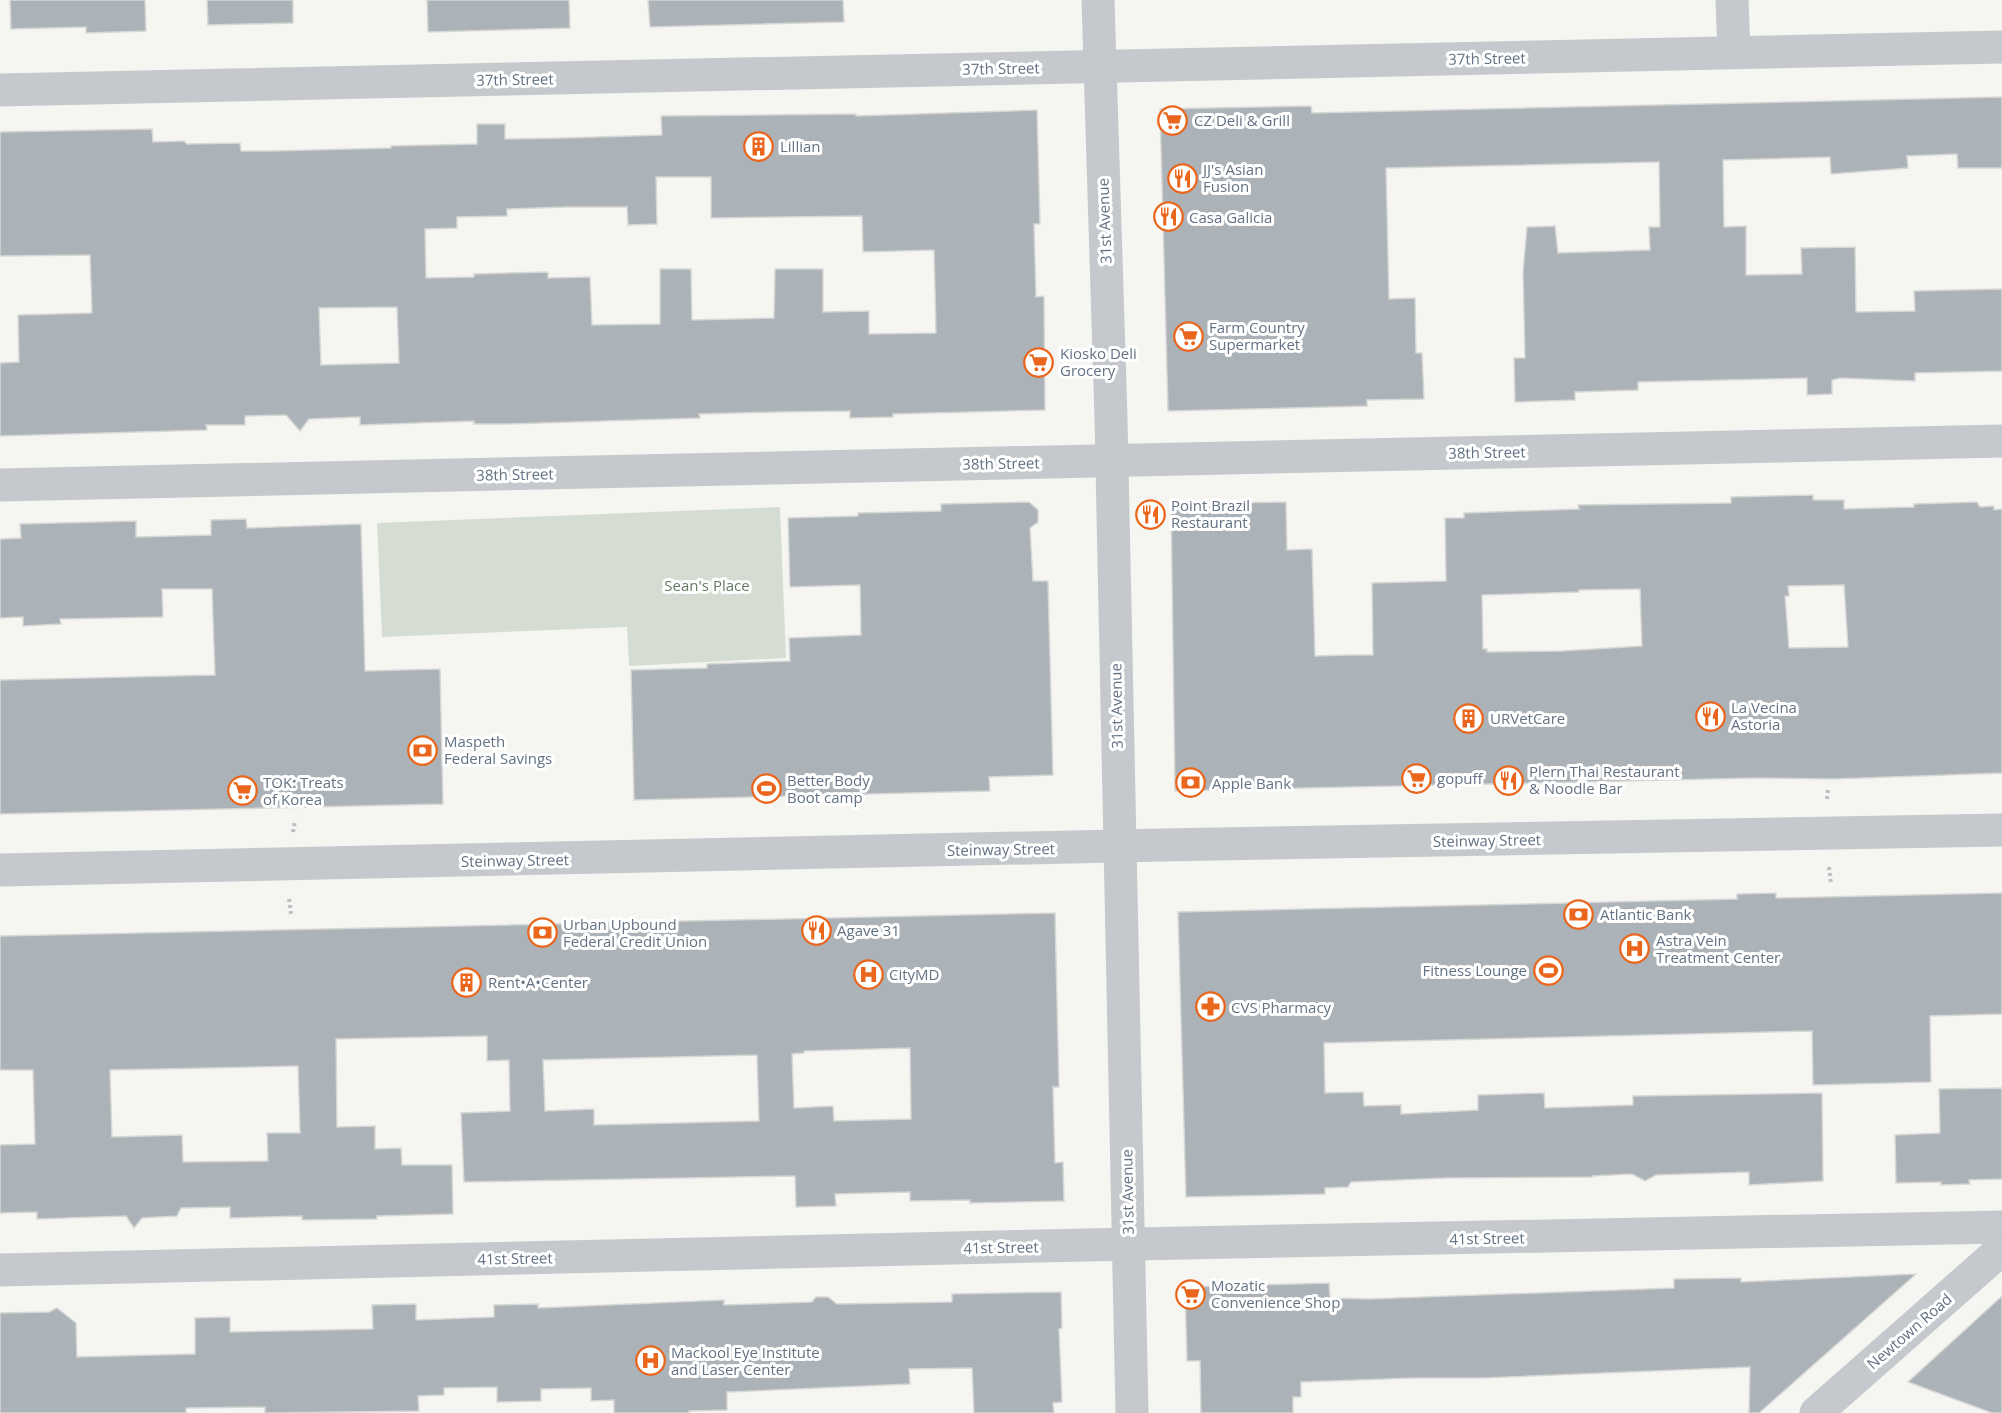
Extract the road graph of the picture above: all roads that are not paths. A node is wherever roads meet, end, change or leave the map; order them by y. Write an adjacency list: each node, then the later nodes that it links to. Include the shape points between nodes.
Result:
1 (1098, 0): 5 (street, 31st Avenue)
2 (1732, 0): 4 (street)
3 (2002, 46): 4 (street, 37th Street)
4 (1734, 52): 5 (street, 37th Street)
5 (1100, 66): 6 (street, 37th Street); 8 (street, 31st Avenue)
6 (0, 90)
7 (2002, 441): 8 (street, 38th Street)
8 (1111, 460): 9 (street, 38th Street); 11 (street, 31st Avenue)
9 (0, 485)
10 (2002, 830): 11 (street, Steinway Street)
11 (1120, 847): 12 (street, Steinway Street); 14 (street, 31st Avenue)
12 (0, 870)
13 (2002, 1227): 14 (street, 41st Street)
14 (1128, 1245): 16 (street, 41st Street); 17 (street, 31st Avenue)
15 (2002, 1249): 18 (street, Newtown Road)
16 (0, 1270)
17 (1132, 1413)
18 (1816, 1413)

